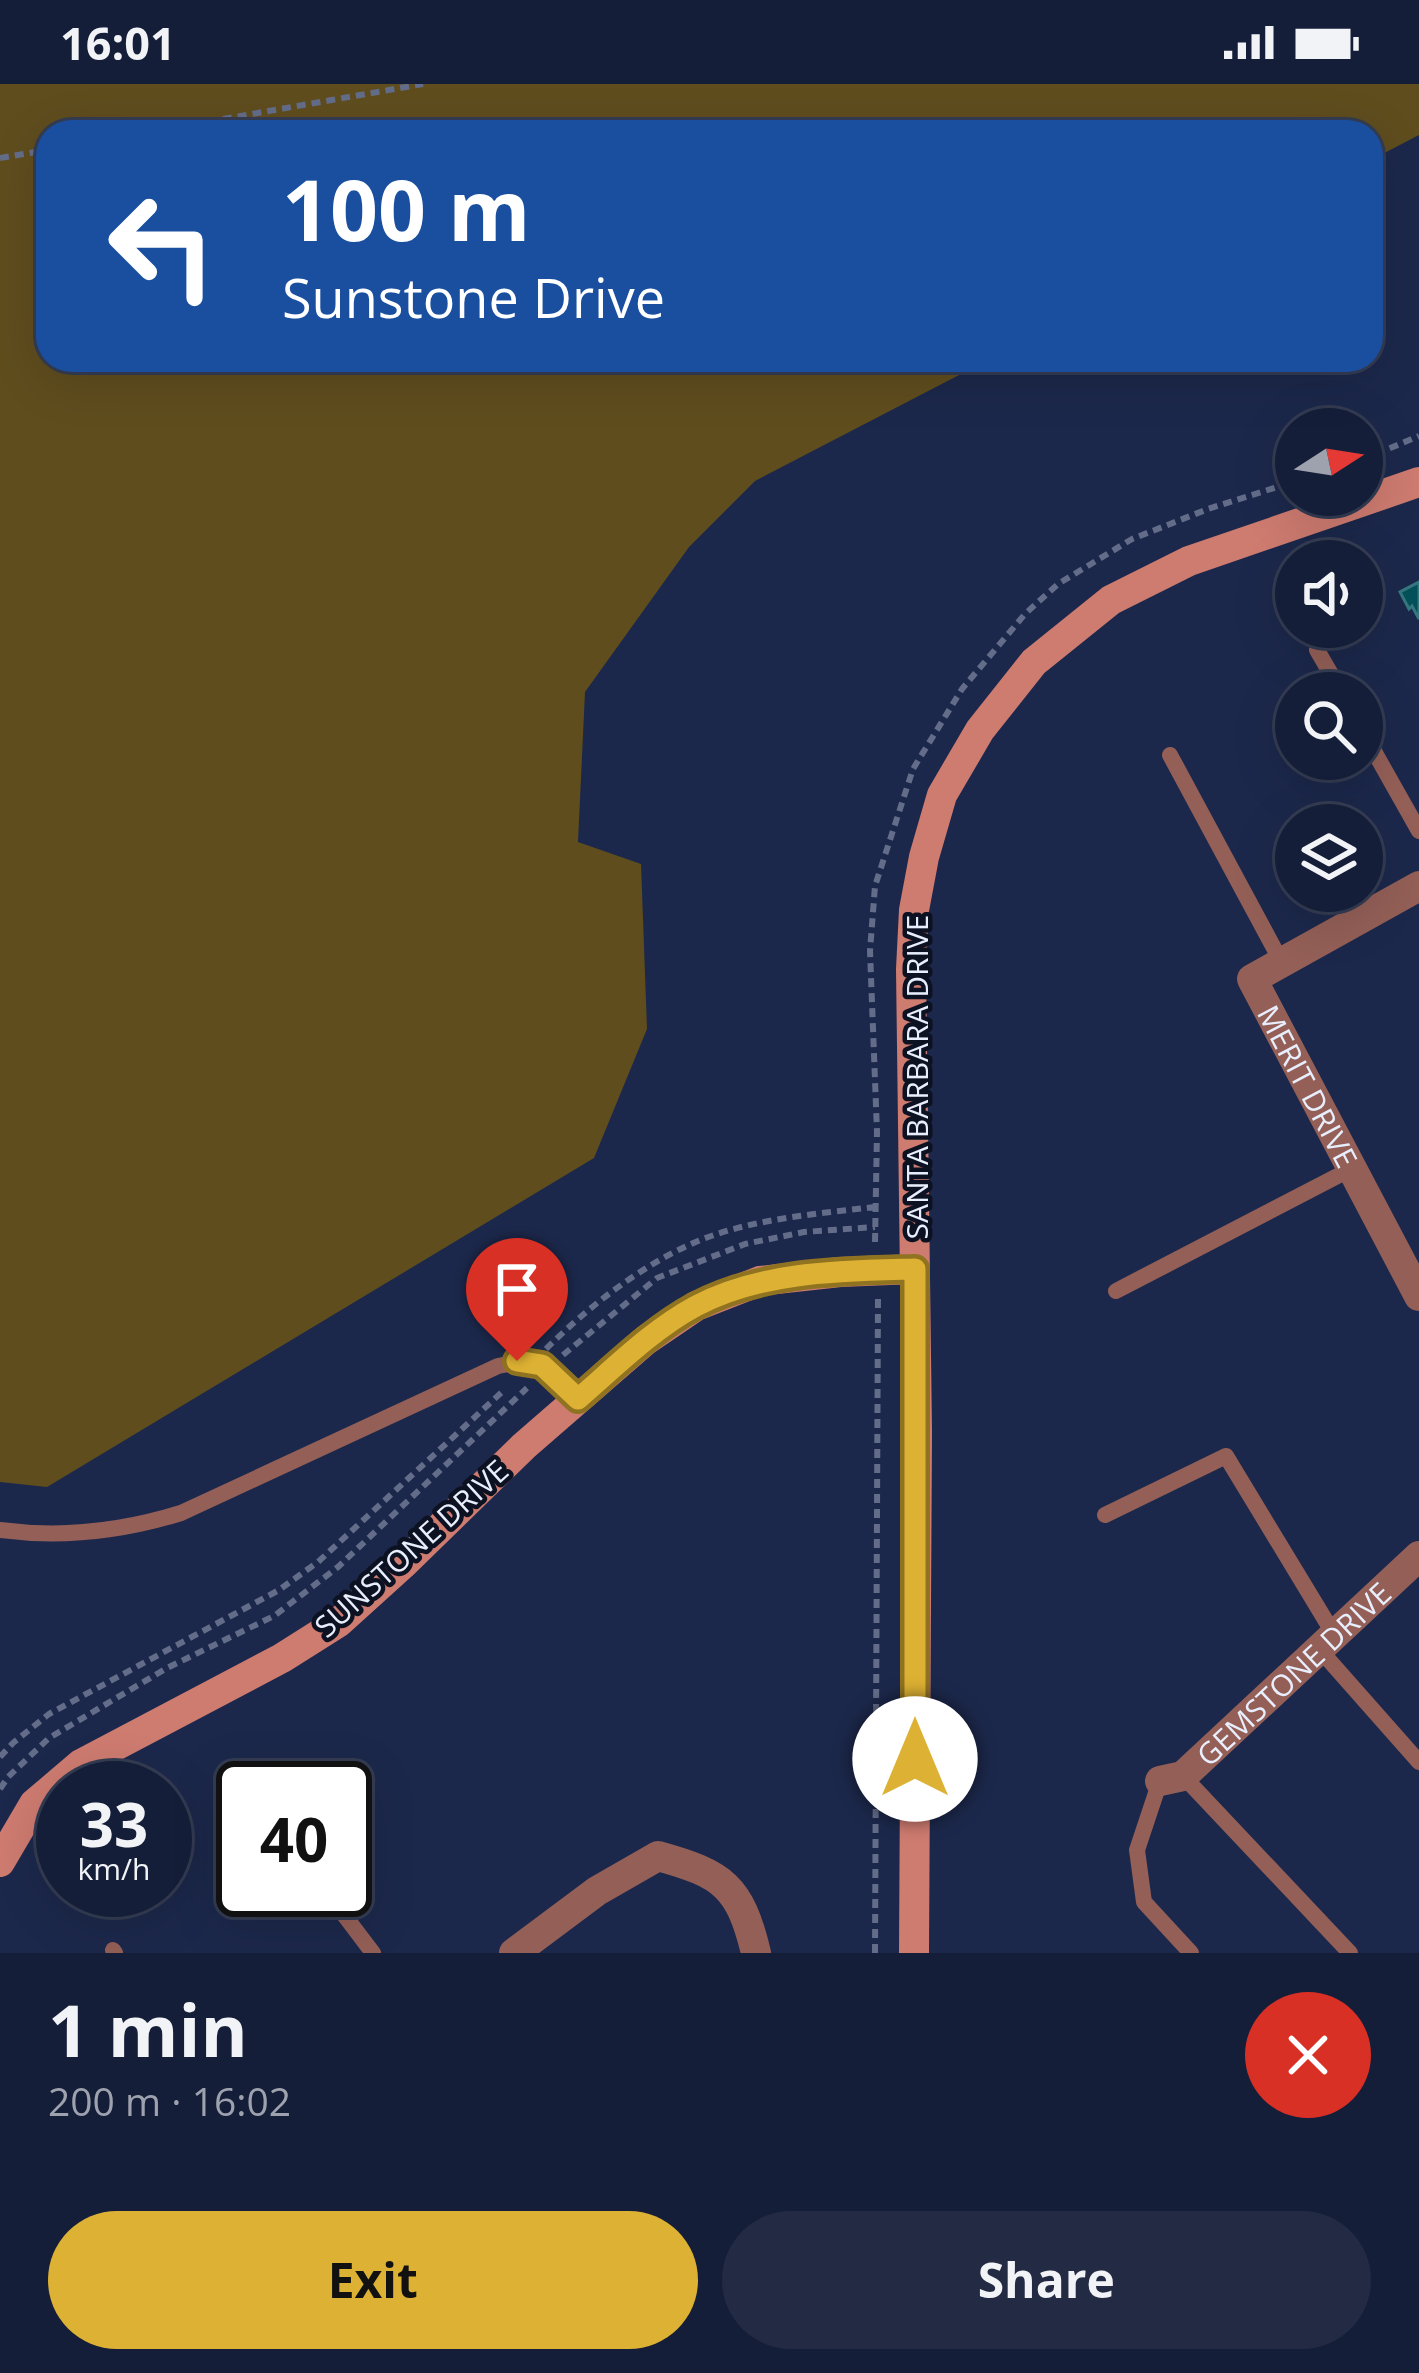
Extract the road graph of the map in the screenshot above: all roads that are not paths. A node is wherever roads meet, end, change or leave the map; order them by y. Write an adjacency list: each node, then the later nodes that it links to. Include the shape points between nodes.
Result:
1 (1419, 482): 10 (street, SANTA BARBARA DRIVE, via 1189,561 1111,600 1034,662 980,730 942,795 914,910)
2 (1317, 650): 3 (lane)
3 (1330, 672)
4 (1170, 755): 8 (lane)
5 (1383, 767): 6 (lane)
6 (1419, 831)
7 (1419, 886): 8 (street, MERIT DRIVE)
8 (1282, 963): 9 (street, MERIT DRIVE, via 1252,979)
9 (1351, 1169): 11 (lane); 12 (street, MERIT DRIVE)
10 (915, 1269): 13 (street, SUNSTONE DRIVE, via 760,1281 696,1306); 25 (street, SANTA BARBARA DRIVE)
11 (1116, 1291)
12 (1419, 1296)
13 (578, 1399): 15 (lane, via 538,1366 517,1361 181,1513 53,1535); 20 (street, SUNSTONE DRIVE, via 339,1622 81,1763 34,1804)
14 (1106, 1515): 17 (lane, via 1226,1456)
15 (0, 1530)
16 (1419, 1556): 17 (street, GEMSTONE DRIVE)
17 (1327, 1643): 18 (lane); 19 (street, GEMSTONE DRIVE)
18 (1419, 1762)
19 (1172, 1779): 26 (lane, via 1136,1850 1144,1902); 27 (lane)
20 (0, 1862)
21 (345, 1917): 22 (lane)
22 (373, 1953)
23 (514, 1953): 24 (street, via 658,1856 701,1868 736,1894)
24 (756, 1953)
25 (914, 1953)
26 (1191, 1953)
27 (1351, 1953)

